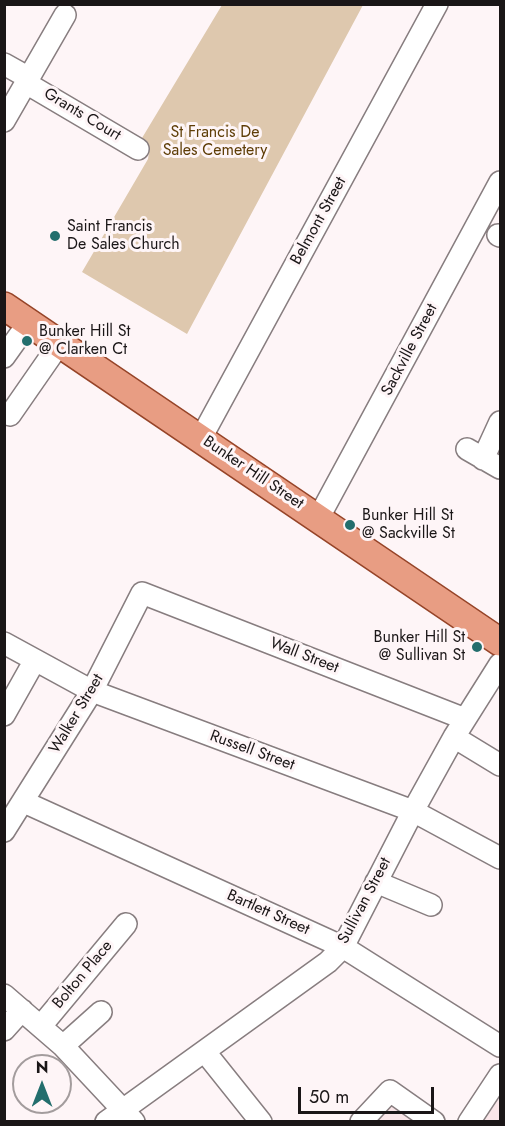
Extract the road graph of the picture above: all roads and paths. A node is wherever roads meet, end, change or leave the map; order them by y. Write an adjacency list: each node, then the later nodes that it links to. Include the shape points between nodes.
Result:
1 (437, 4): 14 (street, Belmont Street)
2 (65, 15): 4 (street)
3 (4, 64): 4 (street, Grants Court)
4 (28, 80): 5 (street); 6 (street, Grants Court)
5 (4, 121)
6 (138, 149)
7 (501, 182): 16 (street, Sackville Street)
8 (4, 306): 9 (main road, Bunker Hill Street)
9 (29, 322): 10 (main road, Bunker Hill Street); 11 (street)
10 (60, 343): 12 (street); 14 (main road, Bunker Hill Street)
11 (4, 357)
12 (10, 415)
13 (501, 422): 15 (street)
14 (201, 438): 16 (main road, Bunker Hill Street)
15 (483, 458)
16 (319, 518): 18 (main road, Bunker Hill Street)
17 (142, 593): 22 (street, Walker Street); 24 (street, Wall Street)
18 (501, 642)
19 (4, 643): 20 (street, Russell Street)
20 (35, 660): 22 (street, Russell Street); 23 (street)
21 (501, 664): 24 (street, Sullivan Street)
22 (92, 691): 27 (street, Walker Street); 28 (street, Russell Street)
23 (4, 715)
24 (465, 719): 25 (street, Sullivan Street)
25 (454, 737): 26 (street); 28 (street, Sullivan Street)
26 (501, 765)
27 (24, 802): 29 (street, Walker Street); 34 (street, Bartlett Street)
28 (413, 811): 30 (street, Russell Street); 31 (street, Sullivan Street)
29 (4, 831)
30 (501, 858)
31 (376, 882): 32 (street); 34 (street, Sullivan Street)
32 (431, 905)
33 (126, 924): 38 (street, Bolton Place)
34 (343, 947): 41 (street, Bartlett Street); 42 (street, Sullivan Street)
35 (4, 995): 36 (street)
36 (22, 1010): 38 (street); 39 (street)
37 (101, 1012): 40 (street)
38 (41, 1026): 40 (street)
39 (4, 1030)
40 (63, 1046): 44 (street)
41 (501, 1046)
42 (205, 1052): 44 (street, Sullivan Street); 46 (street)
43 (501, 1075): 49 (street)
44 (128, 1115): 45 (street, Sullivan Street)
45 (106, 1122)
46 (261, 1122)
47 (361, 1122): 48 (street, via 390,1091)
48 (434, 1122)
49 (469, 1122)

